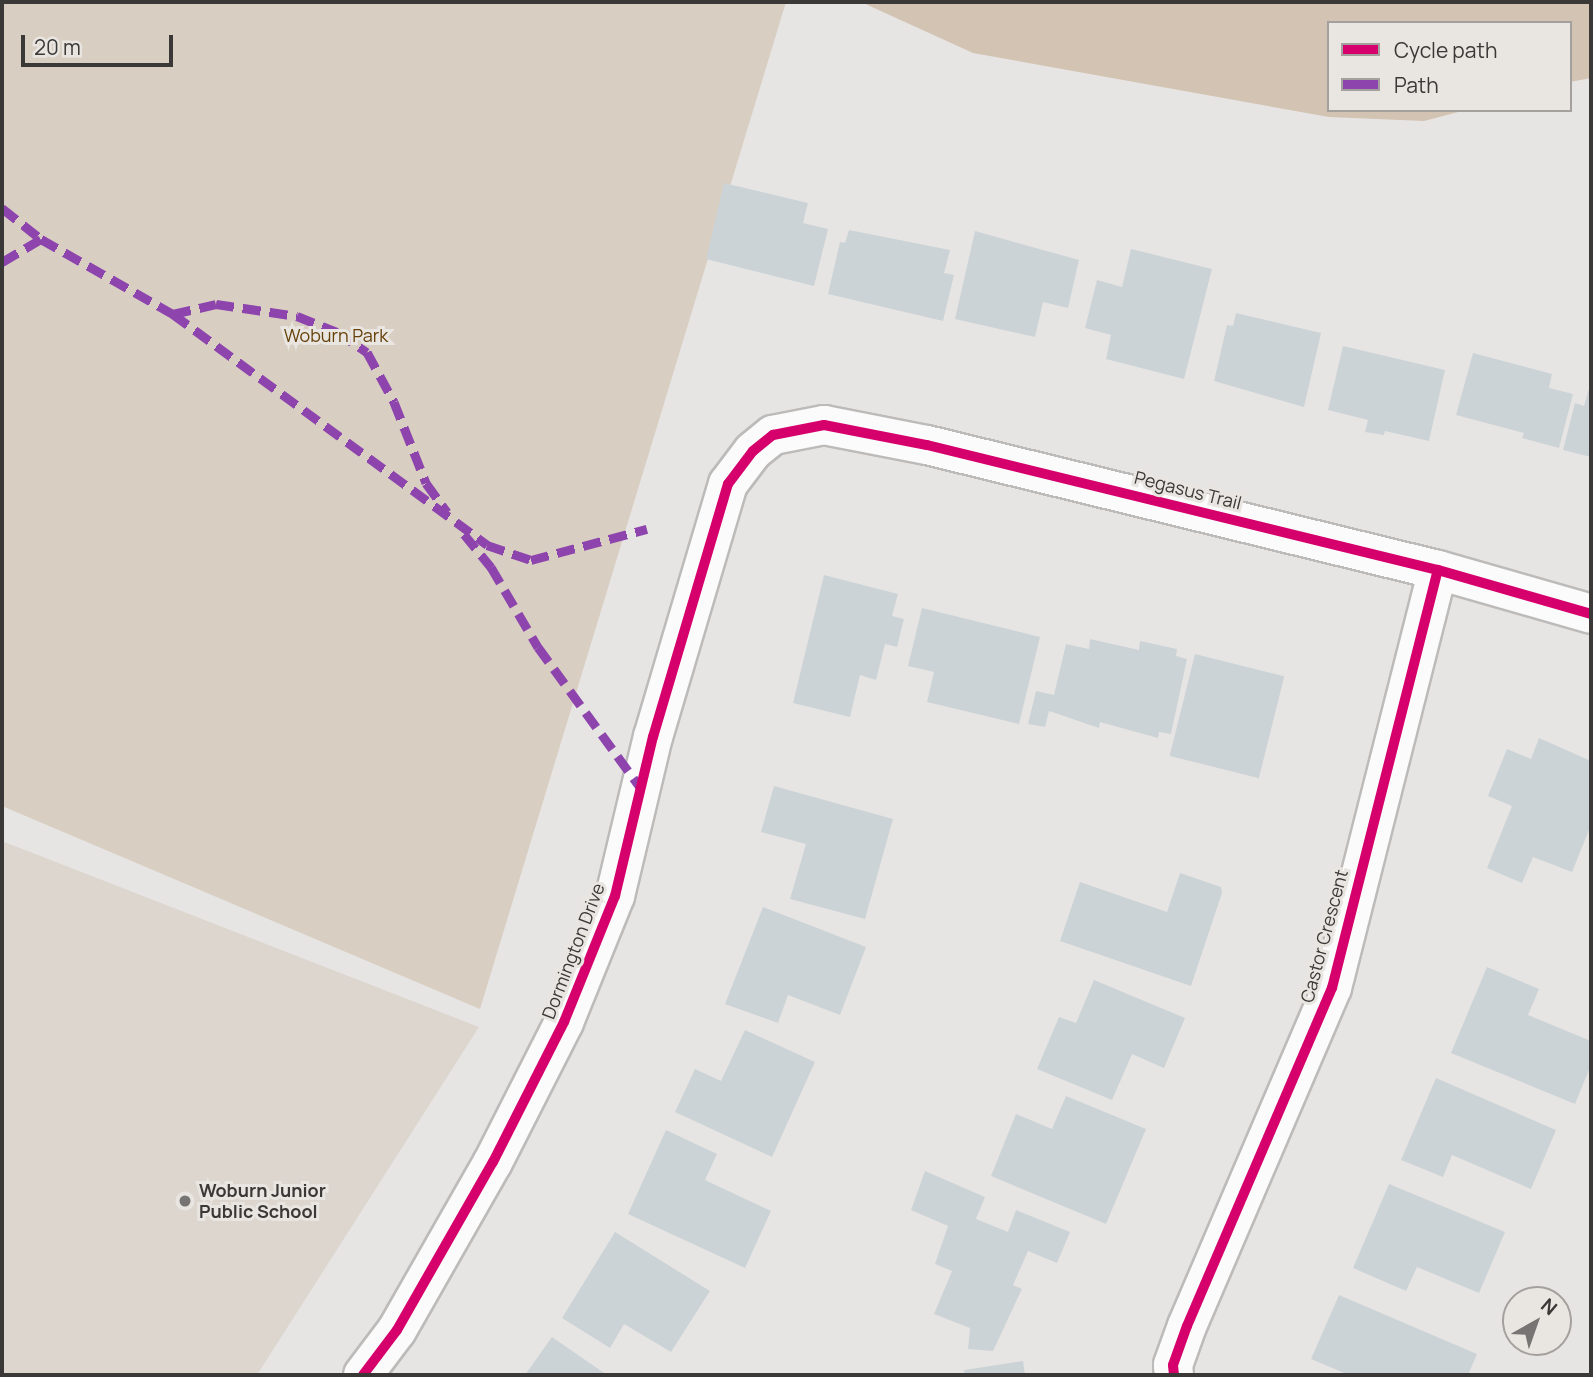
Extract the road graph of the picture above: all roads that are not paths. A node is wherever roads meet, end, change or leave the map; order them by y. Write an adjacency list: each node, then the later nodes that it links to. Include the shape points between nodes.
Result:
1 (774, 435): 2 (street, Pegasus Trail, via 824,425 926,445); 4 (street, Dormington Drive, via 753,451 725,494 653,737 615,895 564,1023 397,1330)
2 (1438, 570): 3 (street, Pegasus Trail); 5 (street, Castor Crescent, via 1332,988 1187,1326 1173,1365)
3 (1591, 614)
4 (363, 1375)
5 (1174, 1375)

